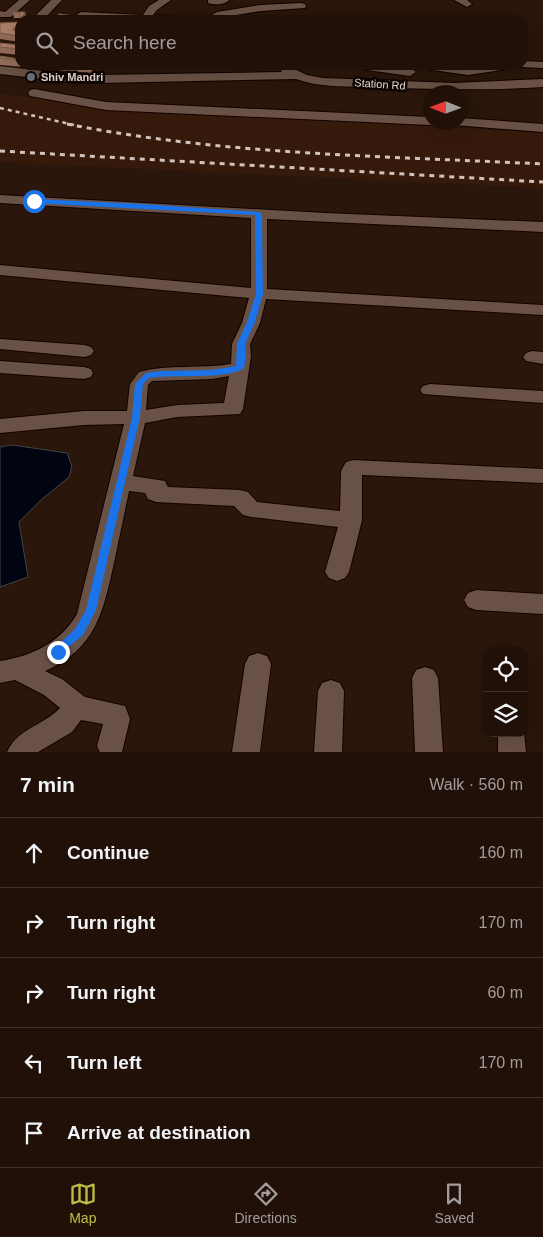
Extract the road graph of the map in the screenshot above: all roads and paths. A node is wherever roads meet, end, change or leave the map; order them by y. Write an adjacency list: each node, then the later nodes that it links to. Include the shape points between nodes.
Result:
1 (25, 0): 8 (street, via 7,14)
2 (57, 0): 9 (street)
3 (166, 0): 10 (street, via 151,9)
4 (212, 0): 5 (street); 11 (street)
5 (224, 0)
6 (288, 6): 7 (street); 12 (street); 13 (street)
7 (301, 6)
8 (0, 14)
9 (42, 15)
10 (148, 15)
11 (218, 15)
12 (228, 15)
13 (294, 15)
14 (528, 64): 15 (street)
15 (543, 64)
16 (15, 69): 17 (street)
17 (0, 70)
18 (32, 70): 23 (street, via 68,78)
19 (144, 70): 25 (street)
20 (288, 70): 24 (street, Station Rd)
21 (454, 70): 22 (street)
22 (476, 70)
23 (103, 73): 25 (street)
24 (296, 75): 25 (street); 26 (street, Station Rd, via 434,88)
25 (124, 78)
26 (543, 83)
27 (34, 93): 28 (street, via 106,106)
28 (423, 121)
29 (468, 123): 30 (street)
30 (543, 128)
31 (0, 199): 32 (street)
32 (259, 214): 33 (street); 35 (street)
33 (543, 227)
34 (0, 270): 35 (street)
35 (259, 294): 36 (street); 40 (street, via 241,344)
36 (543, 310)
37 (6, 344): 38 (street); 39 (street)
38 (86, 351)
39 (0, 368): 41 (street)
40 (240, 368): 44 (street, via 212,373 146,376 139,384); 44 (street, via 233,409 177,411)
41 (84, 373)
42 (430, 390): 43 (street)
43 (543, 398)
44 (136, 417): 45 (street); 47 (street)
45 (0, 426)
46 (543, 476): 48 (street, via 354,466 351,469)
47 (121, 483): 48 (street, via 157,486 156,494 240,498 251,509); 53 (street, via 91,610 79,632 58,652 35,665)
48 (351, 520): 49 (street)
49 (337, 572)
50 (476, 600): 51 (street)
51 (543, 604)
52 (258, 664): 60 (street)
53 (9, 671): 56 (street, via 53,687)
54 (425, 678): 62 (street)
55 (332, 691): 61 (street)
56 (75, 706): 58 (street, via 116,714); 59 (street, via 69,718 57,729 37,736)
57 (511, 737): 63 (street)
58 (111, 746)
59 (22, 752)
60 (246, 752)
61 (328, 752)
62 (429, 752)
63 (512, 752)

